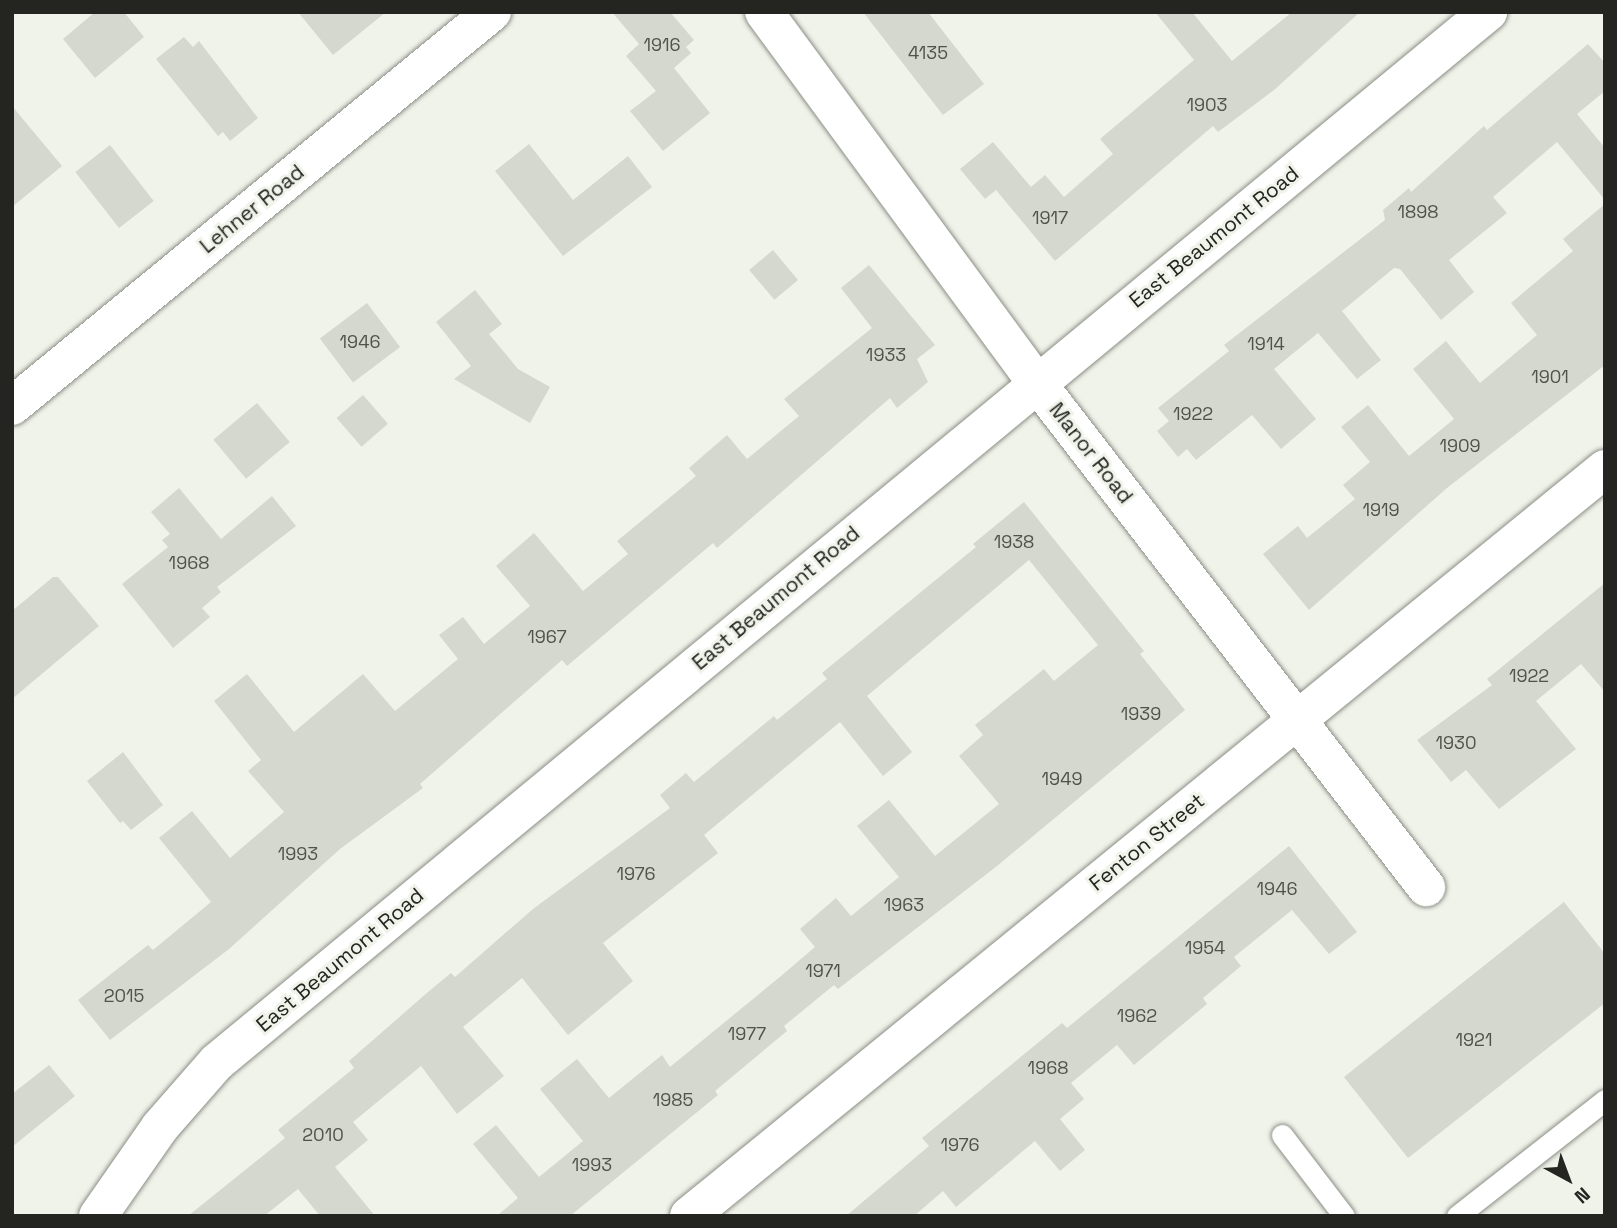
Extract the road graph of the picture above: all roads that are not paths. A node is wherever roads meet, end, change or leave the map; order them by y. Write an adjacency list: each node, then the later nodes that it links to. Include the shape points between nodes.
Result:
1 (492, 12): 5 (street, Lehner Road)
2 (764, 12): 4 (street, Manor Road)
3 (1488, 12): 4 (street, East Beaumont Road)
4 (1037, 383): 7 (street, Manor Road); 11 (street, East Beaumont Road, via 217,1062 160,1127)
5 (12, 406)
6 (1605, 469): 7 (street, Fenton Street)
7 (1298, 719): 8 (street, Manor Road); 12 (street, Fenton Street)
8 (1426, 887)
9 (1605, 1100): 14 (lane)
10 (1282, 1135): 13 (lane)
11 (98, 1216)
12 (689, 1216)
13 (1344, 1216)
14 (1457, 1216)

